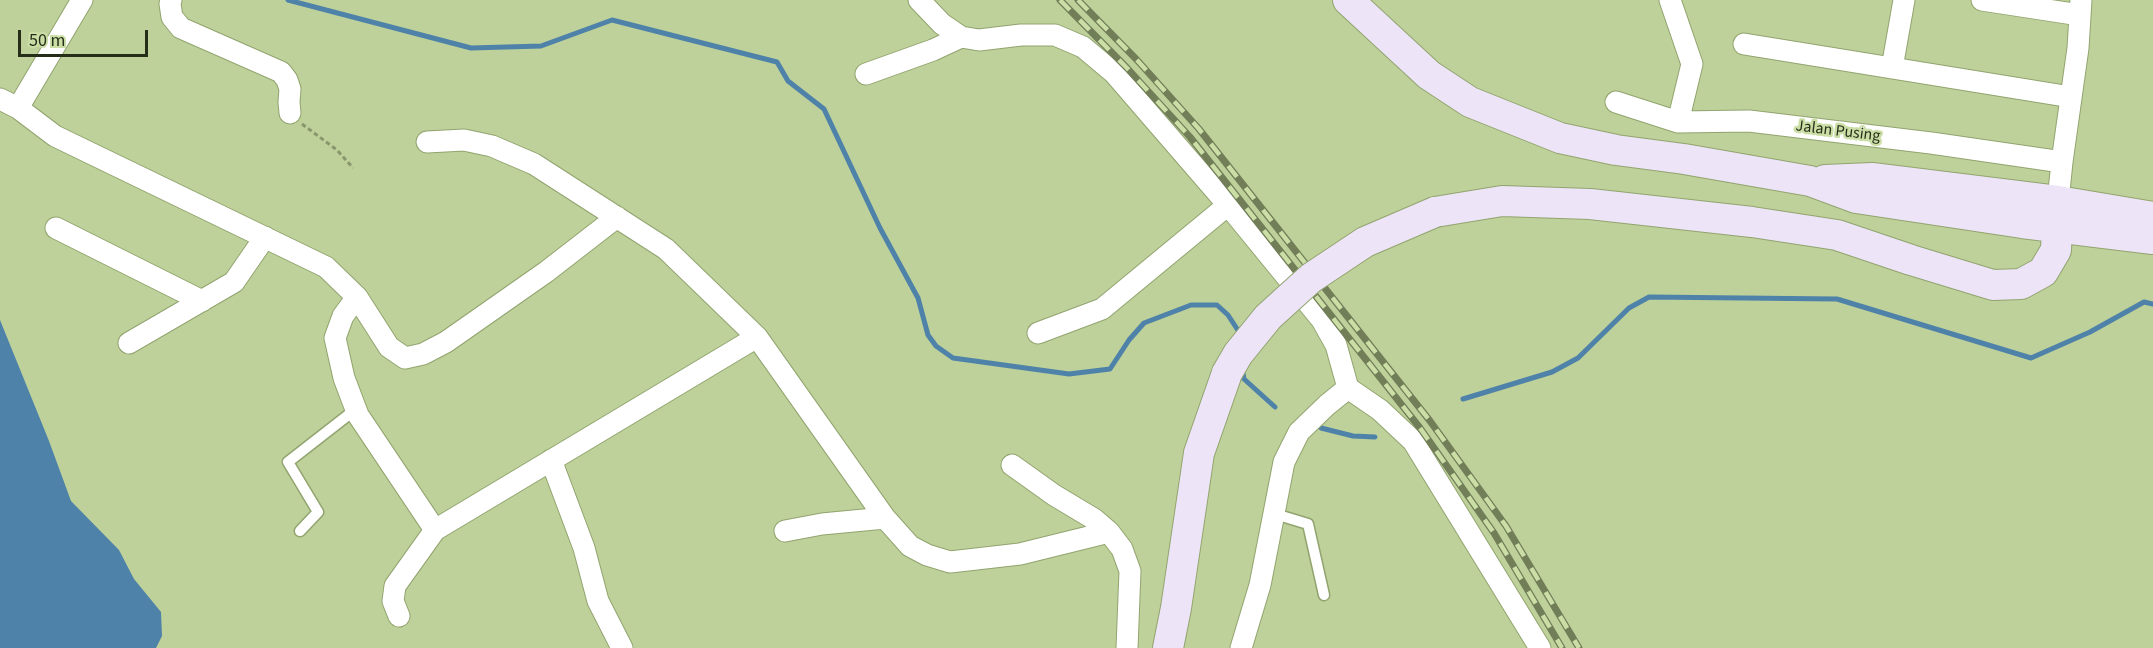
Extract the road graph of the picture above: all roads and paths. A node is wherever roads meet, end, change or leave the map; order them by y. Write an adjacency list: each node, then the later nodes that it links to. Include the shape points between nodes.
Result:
1 (82, 0): 15 (street)
2 (171, 0): 16 (street, via 172,16 181,28 281,72 290,88)
3 (919, 0): 9 (street)
4 (1348, 0): 22 (street, via 1429,75 1470,102 1560,138 1810,181 1872,178)
5 (1670, 0): 17 (street, via 1692,64)
6 (1904, 0): 11 (street)
7 (1982, 0): 8 (street)
8 (2081, 7): 13 (street)
9 (961, 37): 12 (street); 21 (street, via 979,40 1054,35 1083,47 1114,73)
10 (1744, 45): 11 (street)
11 (1892, 69): 13 (street)
12 (866, 74)
13 (2071, 97): 19 (street)
14 (1616, 102): 17 (street, Jalan Pusing)
15 (9, 103): 26 (street, via 55,136)
16 (290, 113): 20 (path, via 338,150)
17 (1678, 122): 19 (street, Jalan Pusing, via 1749,121)
18 (427, 142): 23 (street, via 464,140 492,146 534,164)
19 (2062, 162): 22 (street)
20 (352, 168)
21 (1228, 205): 30 (street, via 1102,309); 33 (street, via 1322,320 1336,345)
22 (2057, 214): 24 (street); 27 (street); 47 (street, bridge, via 2055,250 2043,272 2021,284 1993,285 1838,235 1590,204 1502,201 1435,212 1365,242 1311,278 1268,317 1227,374 1199,453)
23 (617, 217): 28 (street, via 546,272 423,354 405,358 389,347); 31 (street, via 666,249)
24 (2153, 217)
25 (56, 228): 29 (street)
26 (265, 237): 28 (street, via 326,267); 29 (street, via 234,282)
27 (2153, 239)
28 (357, 297): 34 (street, via 334,338)
29 (201, 301): 32 (street)
30 (1038, 333)
31 (757, 336): 35 (street); 38 (street)
32 (129, 343)
33 (1348, 388): 37 (street, via 1299,432 1284,462); 49 (street, via 1380,410 1413,441)
34 (356, 409): 39 (street); 40 (lane, via 288,462 318,512)
35 (551, 460): 39 (street); 45 (street, via 584,548 598,601)
36 (1012, 465): 42 (street)
37 (1275, 514): 43 (lane, via 1308,524); 48 (street)
38 (885, 518): 41 (street); 42 (street, via 910,546 950,562 1020,554)
39 (435, 530): 44 (street, via 395,586 393,601)
40 (300, 531)
41 (785, 531)
42 (1109, 532): 46 (street, via 1122,549 1130,571)
43 (1324, 595)
44 (399, 616)
45 (622, 648)
46 (1127, 648)
47 (1168, 648)
48 (1241, 648)
49 (1540, 648)

